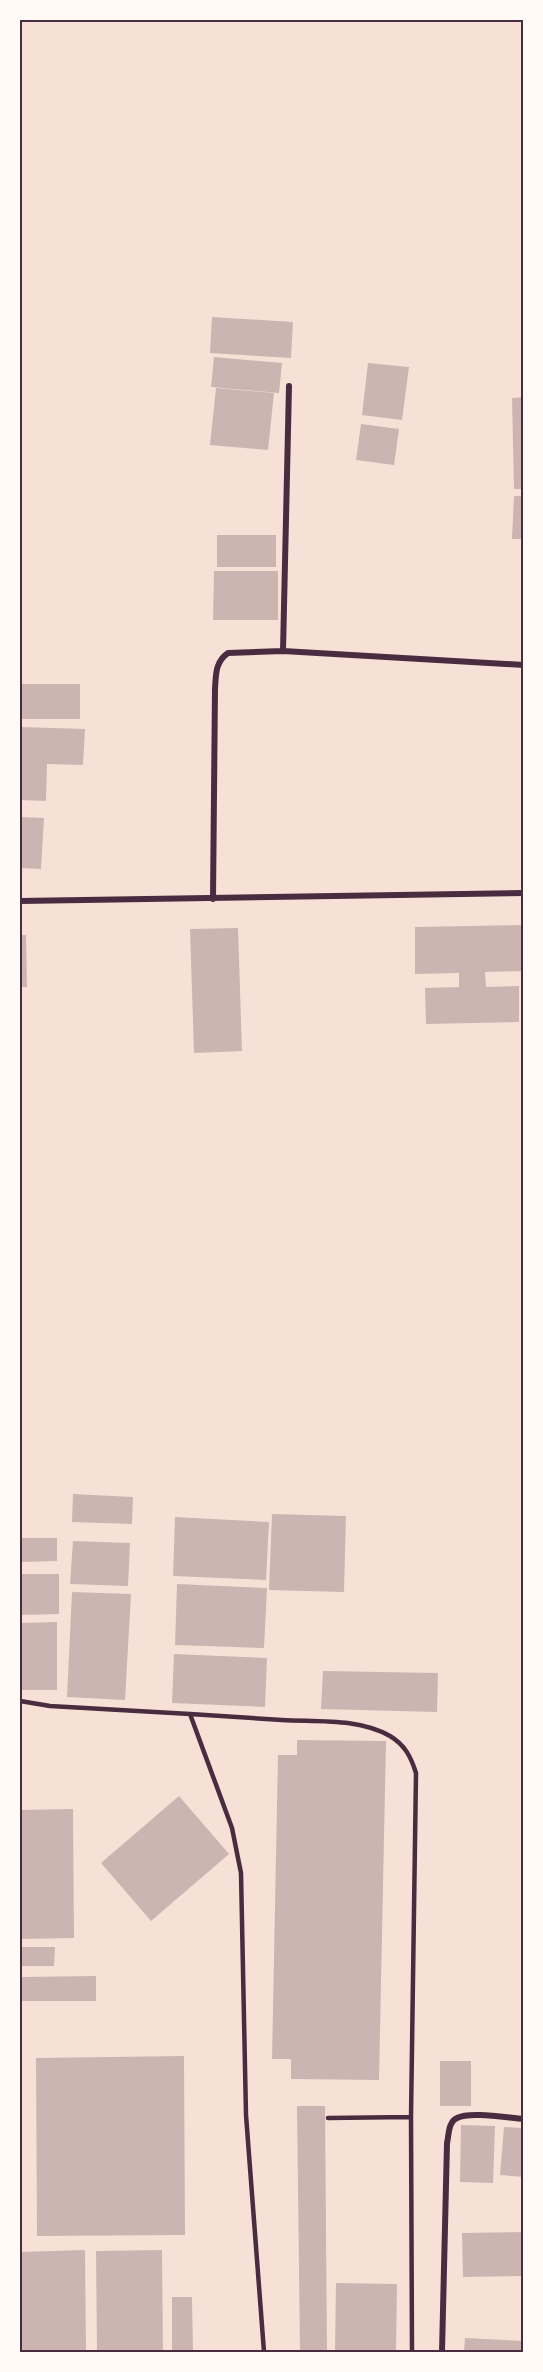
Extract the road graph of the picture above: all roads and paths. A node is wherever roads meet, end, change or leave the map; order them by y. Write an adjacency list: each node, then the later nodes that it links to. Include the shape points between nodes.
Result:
1 (289, 386): 2 (street)
2 (283, 651): 3 (street); 5 (street, via 228,653 216,668)
3 (524, 665)
4 (524, 892): 5 (street)
5 (213, 899): 6 (street)
6 (20, 901)
7 (20, 1701): 8 (lane)
8 (190, 1714): 9 (lane, via 340,1722 392,1737 410,1756 416,1773); 12 (lane, via 232,1828 241,1873 246,2115)
9 (411, 2117): 10 (lane); 13 (lane)
10 (328, 2118)
11 (524, 2119): 14 (street, via 471,2116 457,2118 450,2125)
12 (264, 2352)
13 (412, 2352)
14 (442, 2352)

